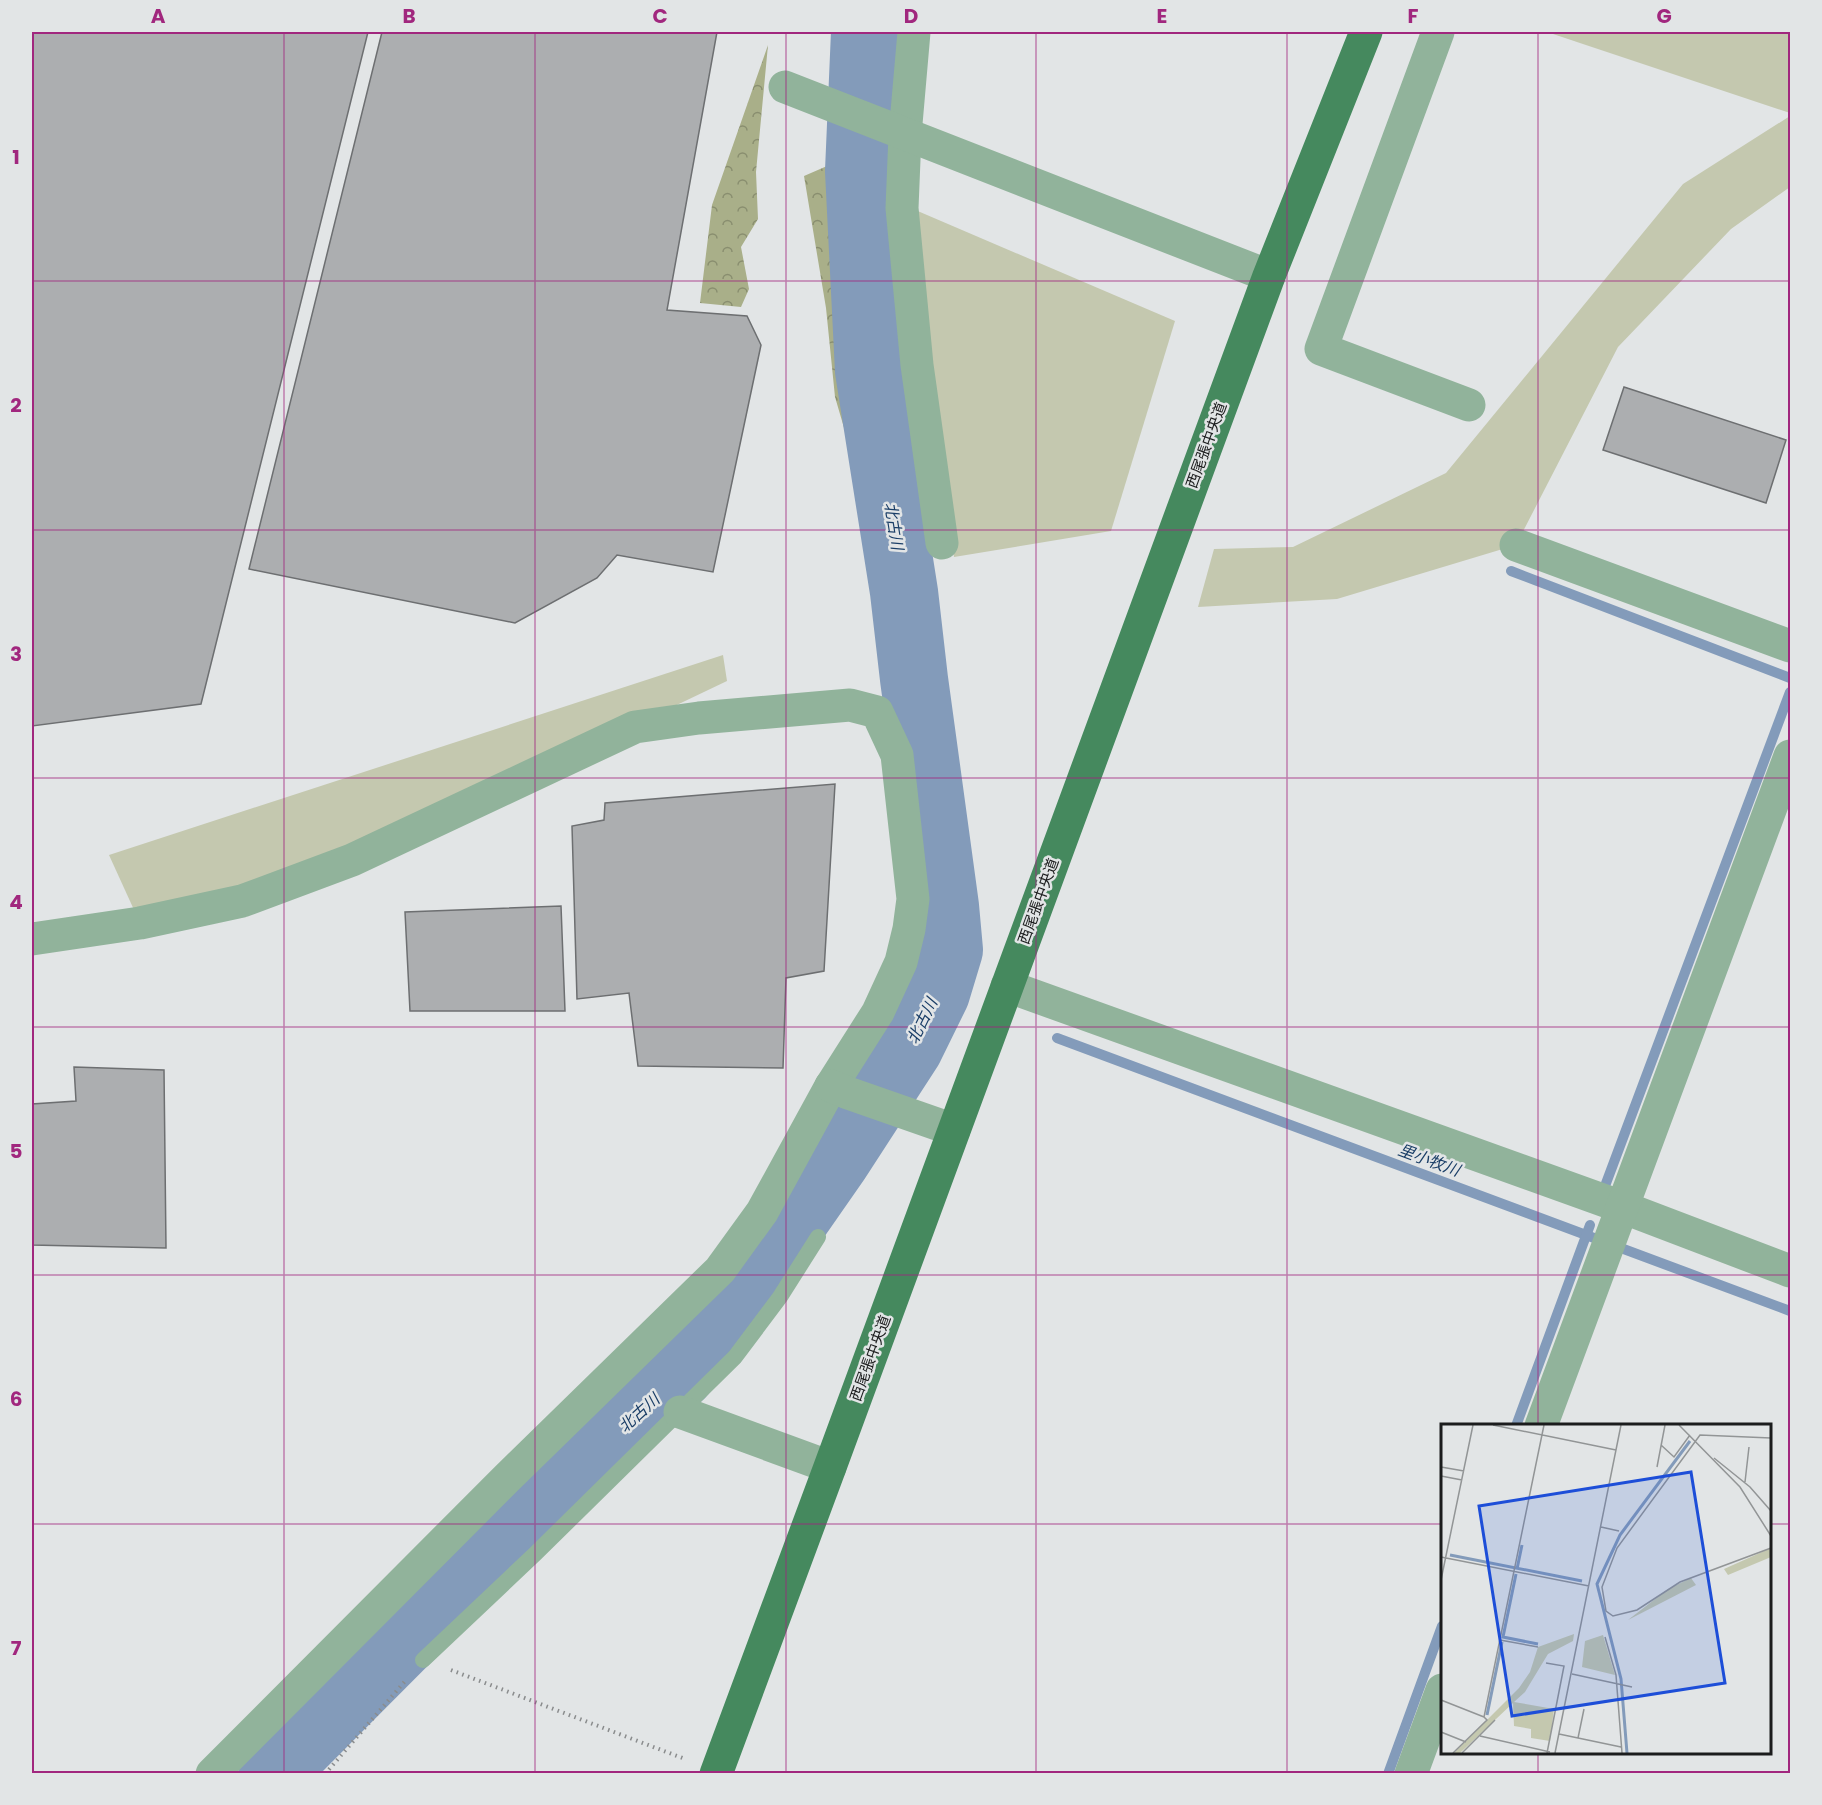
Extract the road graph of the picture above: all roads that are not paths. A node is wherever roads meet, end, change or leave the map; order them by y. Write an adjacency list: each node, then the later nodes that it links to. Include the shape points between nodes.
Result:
1 (914, 32): 5 (street)
2 (1366, 32): 6 (main road, 西尾張中央道)
3 (1438, 32): 7 (street, via 1321,349)
4 (785, 87): 5 (street)
5 (899, 132): 6 (street); 8 (street, via 917,365)
6 (1269, 276): 13 (main road, 西尾張中央道)
7 (1469, 405)
8 (942, 543)
9 (1516, 545): 10 (street)
10 (1791, 646)
11 (1791, 756): 16 (street)
12 (32, 939): 14 (street, via 140,923 242,901 352,860 635,727 850,705 877,712 897,755 913,899 902,962)
13 (1007, 986): 15 (main road, 西尾張中央道); 16 (street)
14 (840, 1089): 15 (street); 25 (street, via 720,1270)
15 (954, 1130): 21 (main road, 西尾張中央道)
16 (1613, 1231): 18 (street); 20 (street)
17 (818, 1237): 19 (lane, via 780,1298 735,1357)
18 (1791, 1271)
19 (680, 1412): 21 (street); 22 (lane)
20 (1541, 1424)
21 (830, 1467): 24 (main road, 西尾張中央道)
22 (423, 1660)
23 (1441, 1695): 26 (street)
24 (716, 1772)
25 (212, 1773)
26 (1411, 1773)

